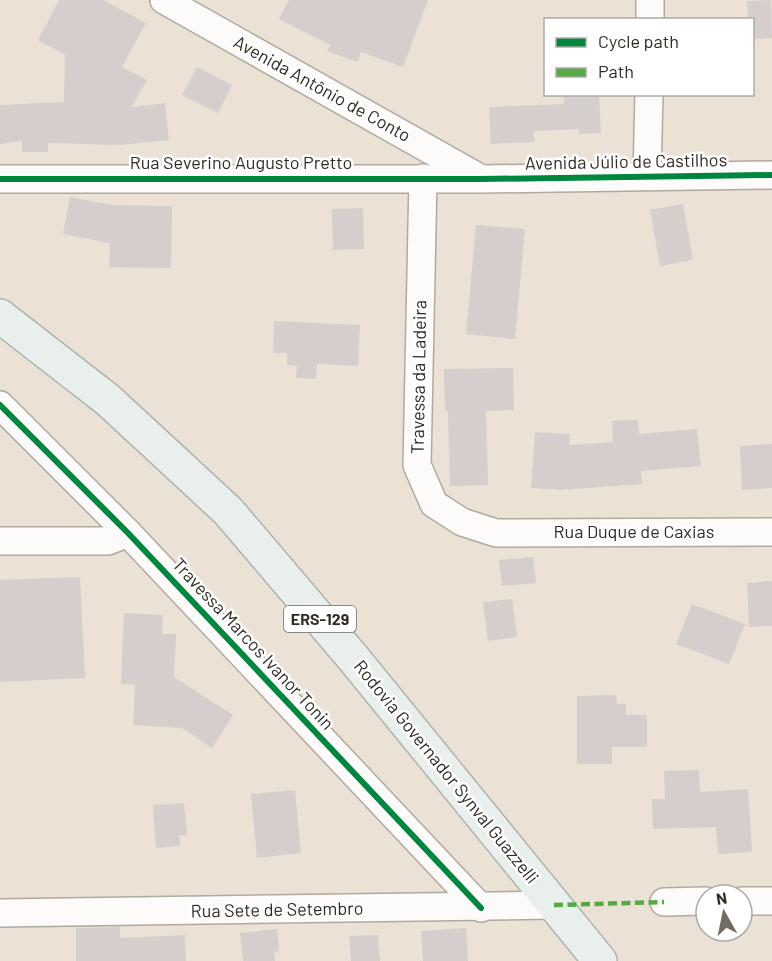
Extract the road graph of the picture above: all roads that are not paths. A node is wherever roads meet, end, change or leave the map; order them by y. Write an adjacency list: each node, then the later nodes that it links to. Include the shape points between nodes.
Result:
1 (164, 0): 9 (street, Avenida Antônio de Conto)
2 (650, 0): 3 (street)
3 (650, 18)
4 (649, 96): 6 (street)
5 (772, 175): 6 (street, Avenida Júlio de Castilhos)
6 (647, 176): 9 (street, Avenida Júlio de Castilhos)
7 (423, 178): 8 (street, Rua Severino Augusto Pretto); 9 (street, Rua Severino Augusto Pretto); 14 (street, Travessa da Ladeira, via 417,465 434,504 462,522)
8 (0, 179)
9 (481, 179)
10 (0, 316): 20 (main road, Rodovia Governador Synval Guazzelli / ERS-129, via 108,400 228,512 354,659)
11 (0, 405): 13 (street, Travessa Marcos Ivanor Tonin)
12 (772, 532): 14 (street, Rua Duque de Caxias)
13 (128, 533): 15 (street, via 108,541); 21 (street, Travessa Marcos Ivanor Tonin)
14 (496, 533)
15 (0, 541)
16 (754, 901): 17 (street)
17 (772, 901)
18 (664, 902): 19 (street)
19 (694, 902)
20 (554, 905): 21 (street, Rua Sete de Setembro); 23 (main road, Rodovia Governador Synval Guazzelli / ERS-129)
21 (481, 908): 22 (street, Rua Sete de Setembro)
22 (0, 913)
23 (600, 961)

